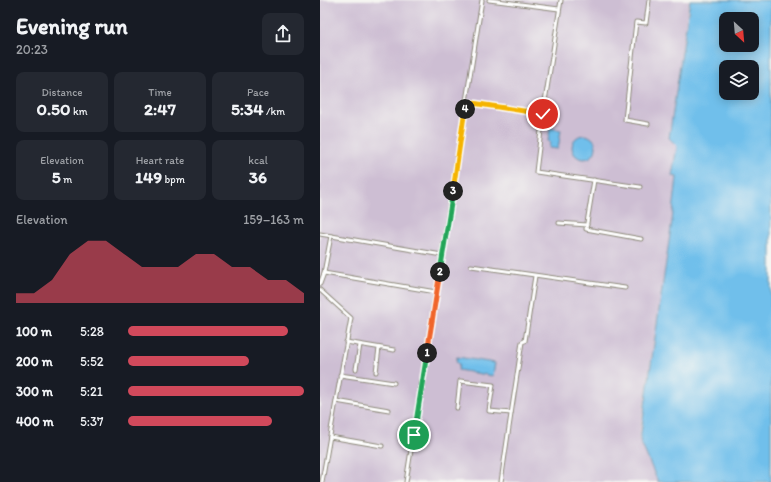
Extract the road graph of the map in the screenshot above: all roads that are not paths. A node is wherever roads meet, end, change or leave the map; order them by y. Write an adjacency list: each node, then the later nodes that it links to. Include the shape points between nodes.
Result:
1 (482, 0): 6 (lane)
2 (489, 0): 5 (lane)
3 (561, 0): 5 (lane)
4 (649, 0): 8 (lane, via 646,23 636,22 624,120)
5 (559, 10): 7 (lane)
6 (466, 102): 7 (lane); 16 (lane)
7 (543, 114): 9 (lane, via 536,172)
8 (648, 124)
9 (594, 180): 10 (lane); 12 (lane)
10 (640, 186)
11 (559, 223): 12 (lane)
12 (587, 225): 15 (lane, via 586,229)
13 (320, 234): 14 (lane)
14 (331, 236): 16 (lane); 18 (lane)
15 (641, 239)
16 (442, 255): 23 (lane)
17 (471, 266): 19 (lane)
18 (324, 273): 20 (lane); 23 (lane)
19 (535, 276): 21 (lane); 35 (lane)
20 (320, 284)
21 (625, 288)
22 (320, 290): 24 (lane, via 351,318)
23 (436, 292): 39 (lane)
24 (346, 342): 25 (lane); 30 (lane)
25 (360, 345): 26 (lane); 28 (lane)
26 (379, 348): 27 (lane); 29 (lane)
27 (394, 350)
28 (356, 369)
29 (376, 372)
30 (340, 375): 31 (lane); 32 (lane)
31 (394, 383)
32 (336, 401): 34 (lane); 36 (lane)
33 (456, 408): 35 (lane, via 460,381 493,385 489,411)
34 (389, 410)
35 (511, 413): 40 (lane)
36 (330, 438): 37 (lane); 38 (lane)
37 (382, 446)
38 (322, 482)
39 (406, 482)
40 (501, 482)

